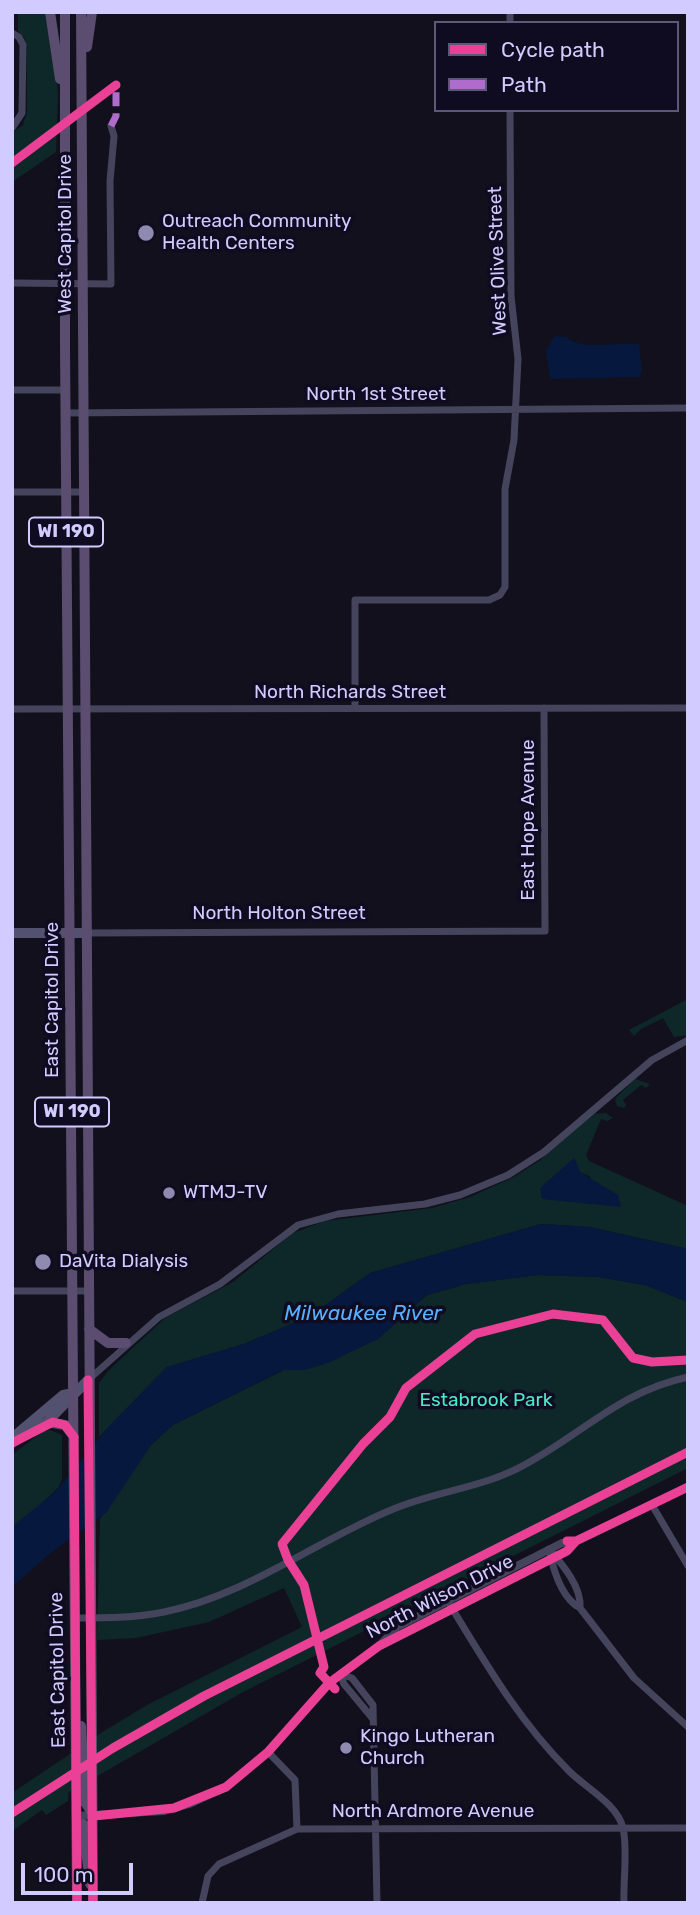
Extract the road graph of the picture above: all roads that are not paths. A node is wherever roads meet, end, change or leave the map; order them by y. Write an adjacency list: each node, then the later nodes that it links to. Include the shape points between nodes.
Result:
1 (50, 12): 7 (main road)
2 (65, 12): 7 (main road, West Capitol Drive / WI 190)
3 (81, 12): 6 (main road, West Capitol Drive / WI 190)
4 (92, 12): 6 (main road)
5 (12, 33): 10 (street, via 23,46 21,116)
6 (82, 77): 13 (main road, West Capitol Drive / WI 190)
7 (64, 108): 12 (main road, West Capitol Drive / WI 190)
8 (510, 112): 17 (street, West Olive Street, via 511,296 518,359)
9 (111, 126): 13 (street, via 111,284)
10 (12, 128)
11 (12, 283): 12 (street)
12 (65, 283): 13 (street); 15 (main road, West Capitol Drive / WI 190)
13 (84, 284): 18 (main road, West Capitol Drive / WI 190)
14 (12, 390): 15 (street)
15 (65, 390): 19 (main road, East Capitol Drive / WI 190)
16 (688, 408): 17 (street, North 1st Street)
17 (515, 410): 18 (street, North 1st Street); 23 (street, West Olive Street, via 505,489 505,587 489,600 355,600)
18 (85, 412): 19 (street, North 1st Street); 22 (main road, East Capitol Drive / WI 190)
19 (65, 413): 21 (main road, East Capitol Drive / WI 190)
20 (12, 492): 21 (street)
21 (66, 492): 22 (street); 27 (main road, East Capitol Drive / WI 190)
22 (85, 492): 28 (main road, East Capitol Drive / WI 190)
23 (355, 708): 24 (street, North Richards Street); 28 (street, North Richards Street)
24 (544, 708): 25 (street, North Richards Street); 29 (street, East Hope Avenue)
25 (688, 708)
26 (12, 709): 27 (street, North Richards Street)
27 (68, 709): 28 (street, North Richards Street); 31 (main road, East Capitol Drive / WI 190)
28 (86, 709): 32 (main road, East Capitol Drive / WI 190)
29 (545, 931): 32 (street, North Holton Street)
30 (12, 933): 31 (main road, North Holton Street)
31 (70, 933): 32 (main road, North Holton Street); 35 (main road, East Capitol Drive / WI 190)
32 (88, 933): 36 (main road, East Capitol Drive / WI 190)
33 (688, 1040): 38 (street, via 652,1060 544,1152 508,1175 425,1205 307,1221 220,1284 159,1317)
34 (12, 1291): 35 (street)
35 (73, 1291): 36 (street); 41 (main road, East Capitol Drive / WI 190)
36 (89, 1291): 37 (main road, East Capitol Drive / WI 190)
37 (89, 1329): 38 (main road, via 108,1343); 40 (main road, East Capitol Drive / WI 190)
38 (126, 1343): 40 (street)
39 (688, 1377): 53 (street, via 647,1388 612,1406 551,1450 506,1475 391,1509 223,1593 165,1612)
40 (88, 1380): 41 (main road); 53 (main road, East Capitol Drive / WI 190)
41 (74, 1393): 42 (main road); 43 (main road, East Capitol Drive / WI 190); 44 (main road, via 63,1395)
42 (47, 1422): 43 (main road, via 65,1425); 44 (main road)
43 (74, 1437): 52 (main road, East Capitol Drive / WI 190)
44 (12, 1441)
45 (688, 1488): 46 (street, North Wilson Drive)
46 (652, 1505): 47 (street, North Wilson Drive); 50 (street)
47 (576, 1541): 48 (street, North Wilson Drive); 49 (street, North Wilson Drive)
48 (549, 1549): 49 (street); 51 (street, North Wilson Drive)
49 (554, 1558): 51 (street, North Wilson Drive); 56 (street, via 570,1603 580,1608 634,1678)
50 (688, 1566)
51 (450, 1606): 54 (street, North Wilson Drive, via 397,1627); 61 (street, via 479,1657 533,1732 614,1811)
52 (75, 1618): 53 (street); 55 (main road, East Capitol Drive / WI 190)
53 (91, 1618): 57 (main road, East Capitol Drive / WI 190)
54 (340, 1674): 58 (street, North Wilson Drive); 62 (street, via 352,1678 373,1705)
55 (75, 1700): 57 (main road, via 84,1699); 59 (main road, East Capitol Drive / WI 190); 60 (main road, via 83,1739 85,1802)
56 (688, 1727)
57 (92, 1735): 60 (main road, East Capitol Drive / WI 190)
58 (268, 1752): 60 (street, North Wilson Drive, via 226,1787 189,1804 156,1812); 64 (street, via 295,1780)
59 (76, 1816): 60 (street, North Wilson Drive); 65 (main road, East Capitol Drive / WI 190); 65 (main road, via 83,1826)
60 (94, 1816): 65 (main road, East Capitol Drive / WI 190)
61 (623, 1827): 62 (street, North Ardmore Avenue); 63 (street, North Ardmore Avenue); 68 (street)
62 (375, 1828): 64 (street, North Ardmore Avenue); 67 (street)
63 (688, 1828)
64 (297, 1829): 66 (street, North Ardmore Avenue, via 219,1864 208,1876)
65 (85, 1900)
66 (202, 1903)
67 (377, 1903)
68 (624, 1903)

